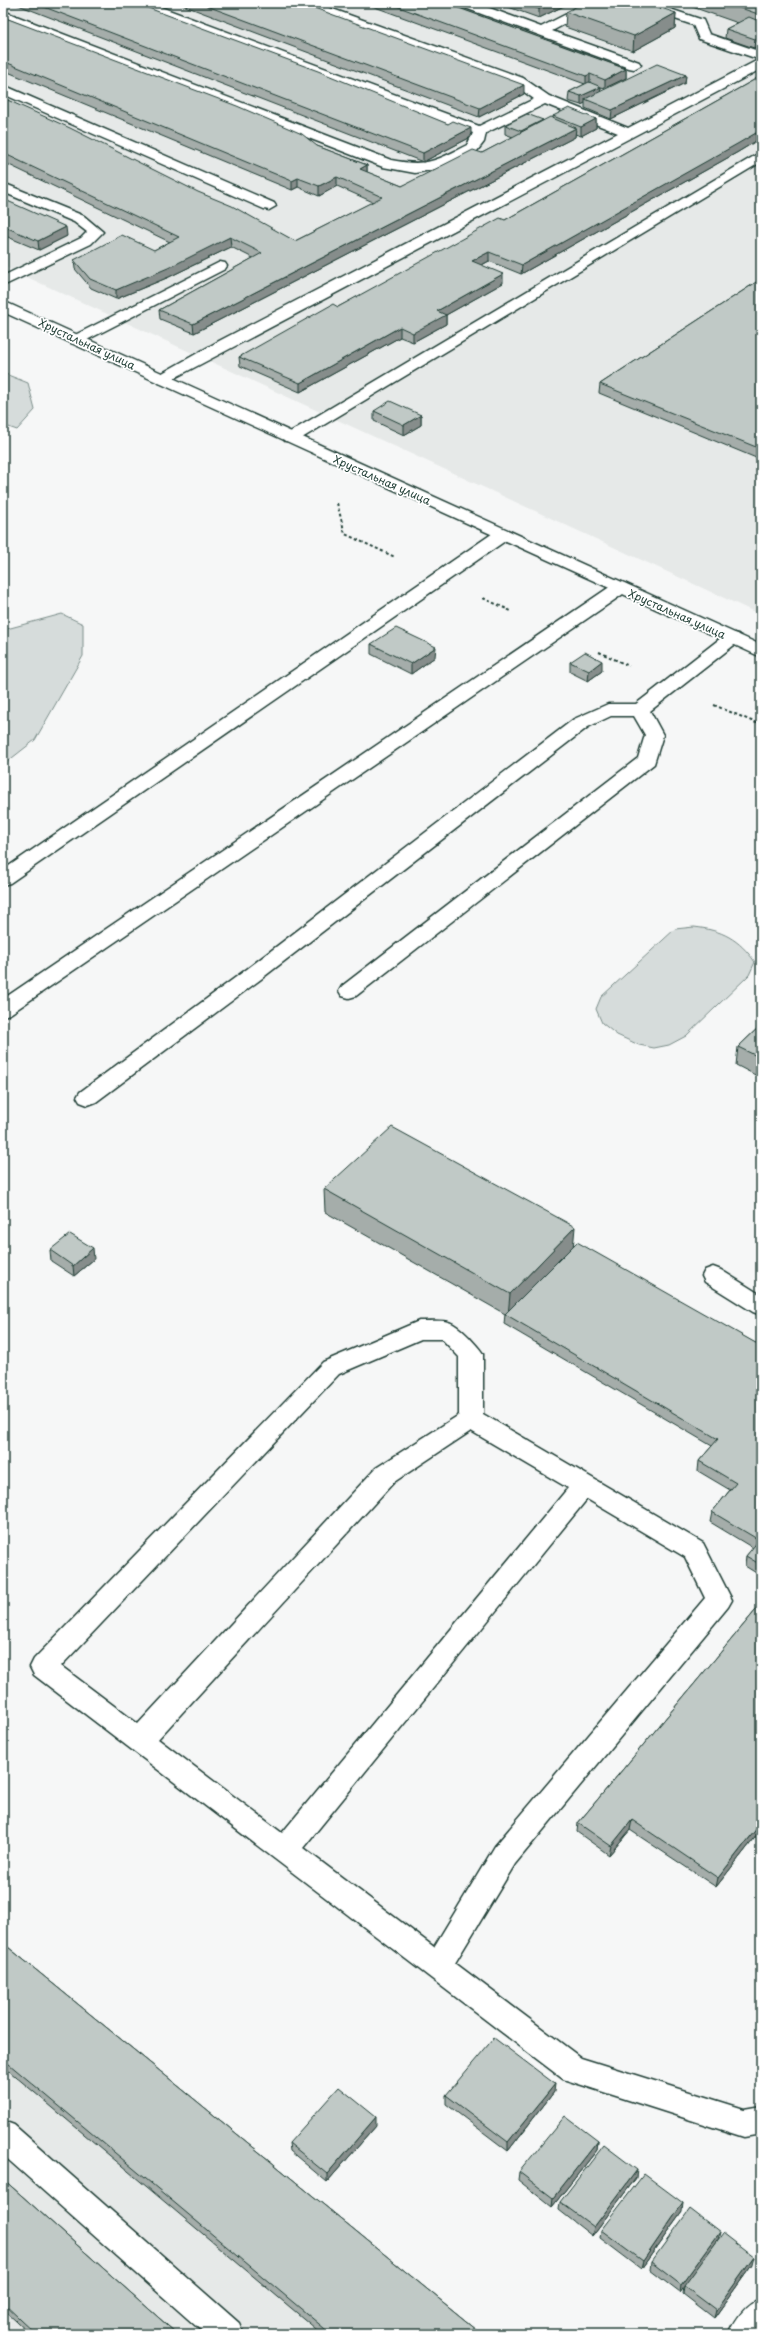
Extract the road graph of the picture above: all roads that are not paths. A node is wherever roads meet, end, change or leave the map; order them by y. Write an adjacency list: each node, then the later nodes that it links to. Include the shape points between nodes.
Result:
1 (138, 3): 13 (street)
2 (304, 3): 12 (street, via 518,81)
3 (464, 3): 7 (street)
4 (598, 3): 7 (street)
5 (640, 3): 8 (street, via 698,23 704,36)
6 (3, 15): 13 (street, via 388,164 414,169 441,164 472,148)
7 (542, 31): 10 (street)
8 (761, 56)
9 (761, 64): 14 (street)
10 (634, 65)
11 (3, 89): 17 (street)
12 (544, 99): 13 (street); 14 (street)
13 (480, 131)
14 (629, 132): 22 (street, via 224,344)
15 (761, 156): 23 (street)
16 (3, 187): 19 (street, via 79,219 96,232 86,241)
17 (269, 206)
18 (220, 266): 21 (street)
19 (3, 282)
20 (3, 306): 21 (street, Хрустальная улица)
21 (76, 340): 22 (street, Хрустальная улица)
22 (163, 379): 23 (street, Хрустальная улица)
23 (291, 438): 24 (street, Хрустальная улица)
24 (502, 535): 25 (street, Хрустальная улица); 29 (street)
25 (620, 588): 26 (street, Хрустальная улица); 31 (street)
26 (732, 638): 27 (street, Хрустальная улица); 28 (street)
27 (761, 652)
28 (640, 710): 30 (street, via 654,734 647,760); 32 (street, via 608,710 581,723 247,979)
29 (3, 879)
30 (349, 991)
31 (3, 1009)
32 (88, 1097)
33 (713, 1276): 34 (street)
34 (761, 1306)
35 (471, 1419): 36 (street); 37 (street, via 386,1475); 37 (street, via 471,1354 448,1330 419,1330 331,1368 43,1666)
36 (584, 1486): 38 (street); 39 (street, via 694,1550 719,1600 505,1855)
37 (140, 1740): 38 (street)
38 (285, 1850): 39 (street)
39 (437, 1967): 40 (street, via 573,2069 744,2123)
40 (761, 2120)
41 (3, 2135): 43 (street)
42 (761, 2314): 44 (street)
43 (228, 2334)
44 (745, 2334)

